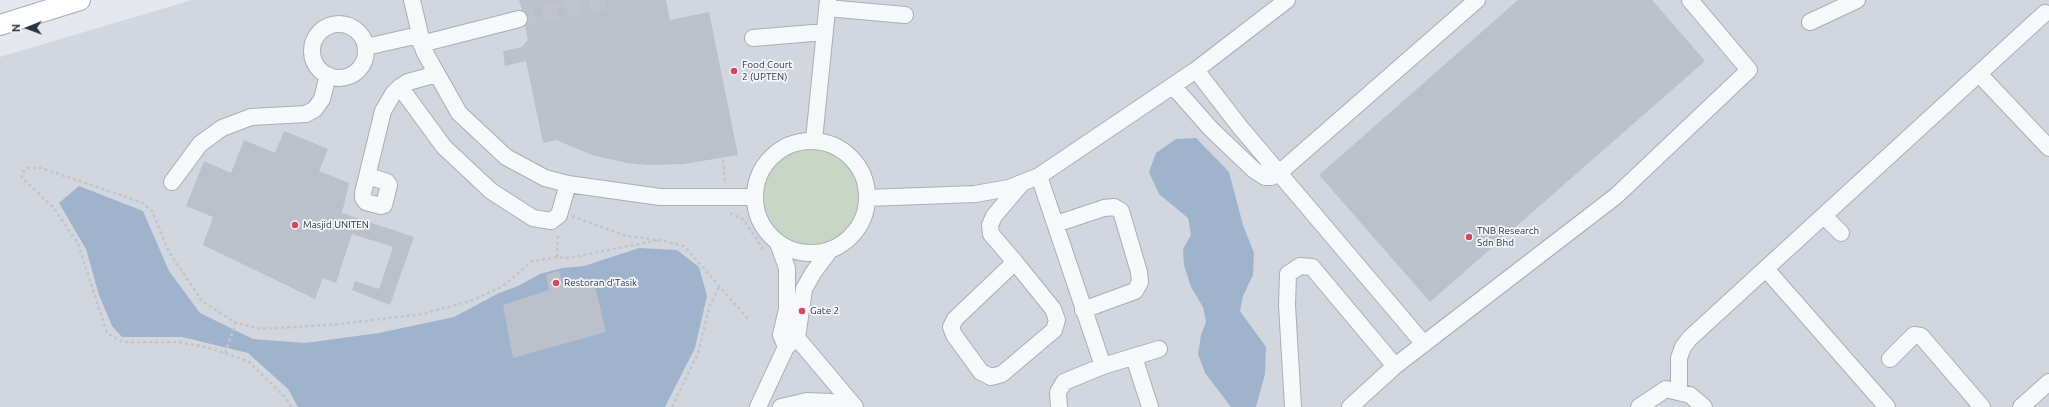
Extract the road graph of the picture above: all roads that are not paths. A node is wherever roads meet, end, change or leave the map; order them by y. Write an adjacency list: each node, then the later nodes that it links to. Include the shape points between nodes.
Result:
1 (80, 0): 12 (main road)
2 (412, 0): 15 (street)
3 (1287, 0): 17 (street)
4 (1477, 0): 25 (street)
5 (1690, 0): 42 (street, via 1749,70 1616,196)
6 (1858, 0): 11 (street)
7 (828, 4): 9 (street); 13 (street)
8 (2045, 13): 19 (street)
9 (905, 15)
10 (520, 19): 15 (street)
11 (1810, 22)
12 (0, 25)
13 (825, 32): 14 (street); 23 (street)
14 (753, 38)
15 (420, 39): 16 (street); 18 (street)
16 (366, 47): 20 (street, via 363,63 358,70 344,77); 20 (street, via 357,30 349,26 336,24 323,29 313,44 312,53 318,66)
17 (1196, 70): 21 (street); 25 (street)
18 (437, 74): 22 (street, via 408,82); 30 (street, via 459,113 506,157 545,178)
19 (1979, 74): 24 (street); 33 (street)
20 (328, 75): 28 (street, via 322,99 315,109 306,114 250,117 222,128 200,144)
21 (1173, 86): 25 (street, via 1211,129 1254,170 1265,177); 27 (street)
22 (400, 88): 26 (street, via 383,110); 30 (street, via 444,147 491,191 533,218 551,221 559,215)
23 (814, 140): 31 (street, via 785,147 769,160 759,177); 32 (street, via 832,145 855,162 864,178)
24 (2049, 148)
25 (1279, 173): 42 (street)
26 (368, 176)
27 (1039, 176): 29 (street); 34 (street)
28 (172, 182)
29 (1022, 183): 32 (street, via 975,194); 38 (street, via 994,216 990,225 991,234)
30 (568, 184): 31 (street, via 660,197)
31 (755, 197): 36 (street, via 756,208)
32 (867, 198): 37 (street, via 859,226 845,241)
33 (1824, 216): 35 (street); 39 (street)
34 (1056, 224): 40 (street); 40 (street, via 1104,208 1114,207 1121,211 1140,282 1135,291)
35 (1841, 233)
36 (773, 248): 37 (street, via 808,253); 41 (street, via 787,268)
37 (830, 250): 41 (street, via 804,289)
38 (1015, 262): 38 (street, via 955,319 951,327 954,336 981,372 991,377 1002,374 1054,330 1057,320 1053,309)
39 (1766, 269): 49 (street, via 1683,347 1679,358); 60 (street)
40 (1083, 310): 46 (street)
41 (788, 340): 50 (street); 53 (street)
42 (1424, 344): 47 (street)
43 (1159, 349): 44 (street)
44 (1134, 357): 46 (street); 55 (street)
45 (1890, 359): 61 (street, via 1914,335 1921,336)
46 (1103, 366): 54 (street, via 1064,382 1058,392)
47 (1395, 366): 56 (street, via 1312,267 1300,266 1288,274 1287,306); 57 (street)
48 (2049, 382): 62 (street)
49 (1679, 392): 58 (street, via 1666,389); 59 (street, via 1690,395)
50 (758, 407)
51 (781, 407): 52 (street, via 807,401 831,402)
52 (844, 407)
53 (855, 407)
54 (1060, 407)
55 (1150, 407)
56 (1293, 407)
57 (1350, 407)
58 (1639, 407)
59 (1704, 407)
60 (1887, 407)
61 (1982, 407)
62 (2021, 407)

